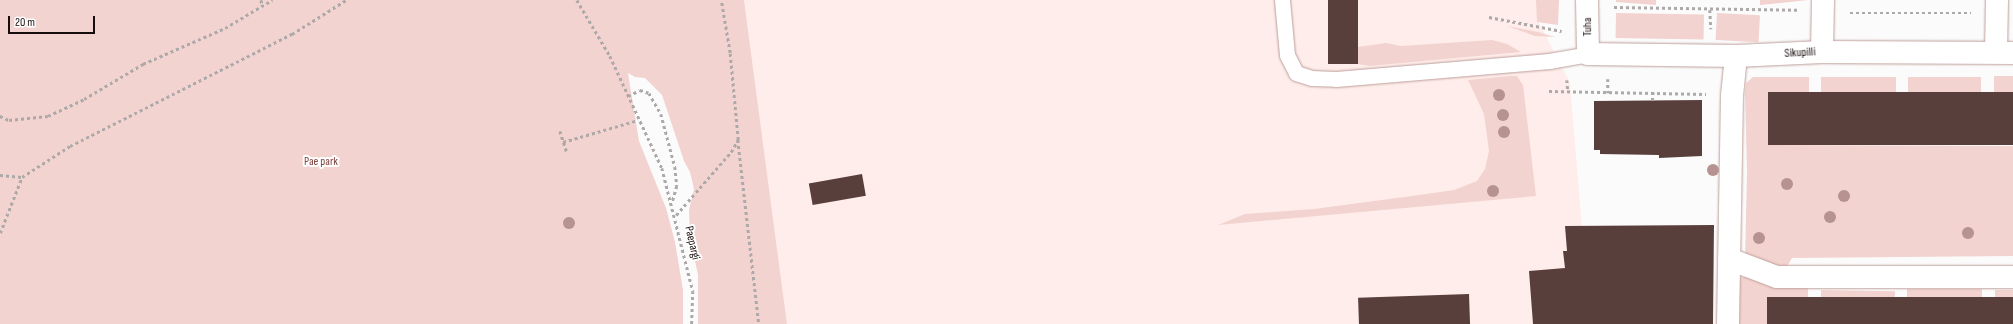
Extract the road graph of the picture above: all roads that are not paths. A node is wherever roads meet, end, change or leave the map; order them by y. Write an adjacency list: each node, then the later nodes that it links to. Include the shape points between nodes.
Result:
1 (1282, 0): 7 (lane, via 1287,55 1296,72 1311,78 1336,79 1541,62)
2 (1588, 0): 7 (street, Tuha)
3 (1823, 6): 5 (street)
4 (1997, 6): 6 (street)
5 (1822, 52): 6 (street, Sikupilli); 8 (street, Sikupilli)
6 (2005, 53)
7 (1588, 54): 8 (street, Sikupilli)
8 (1736, 56): 9 (street, via 1732,96)
9 (1730, 259): 10 (street, via 1777,277); 11 (street)
10 (2013, 277)
11 (1728, 324)

